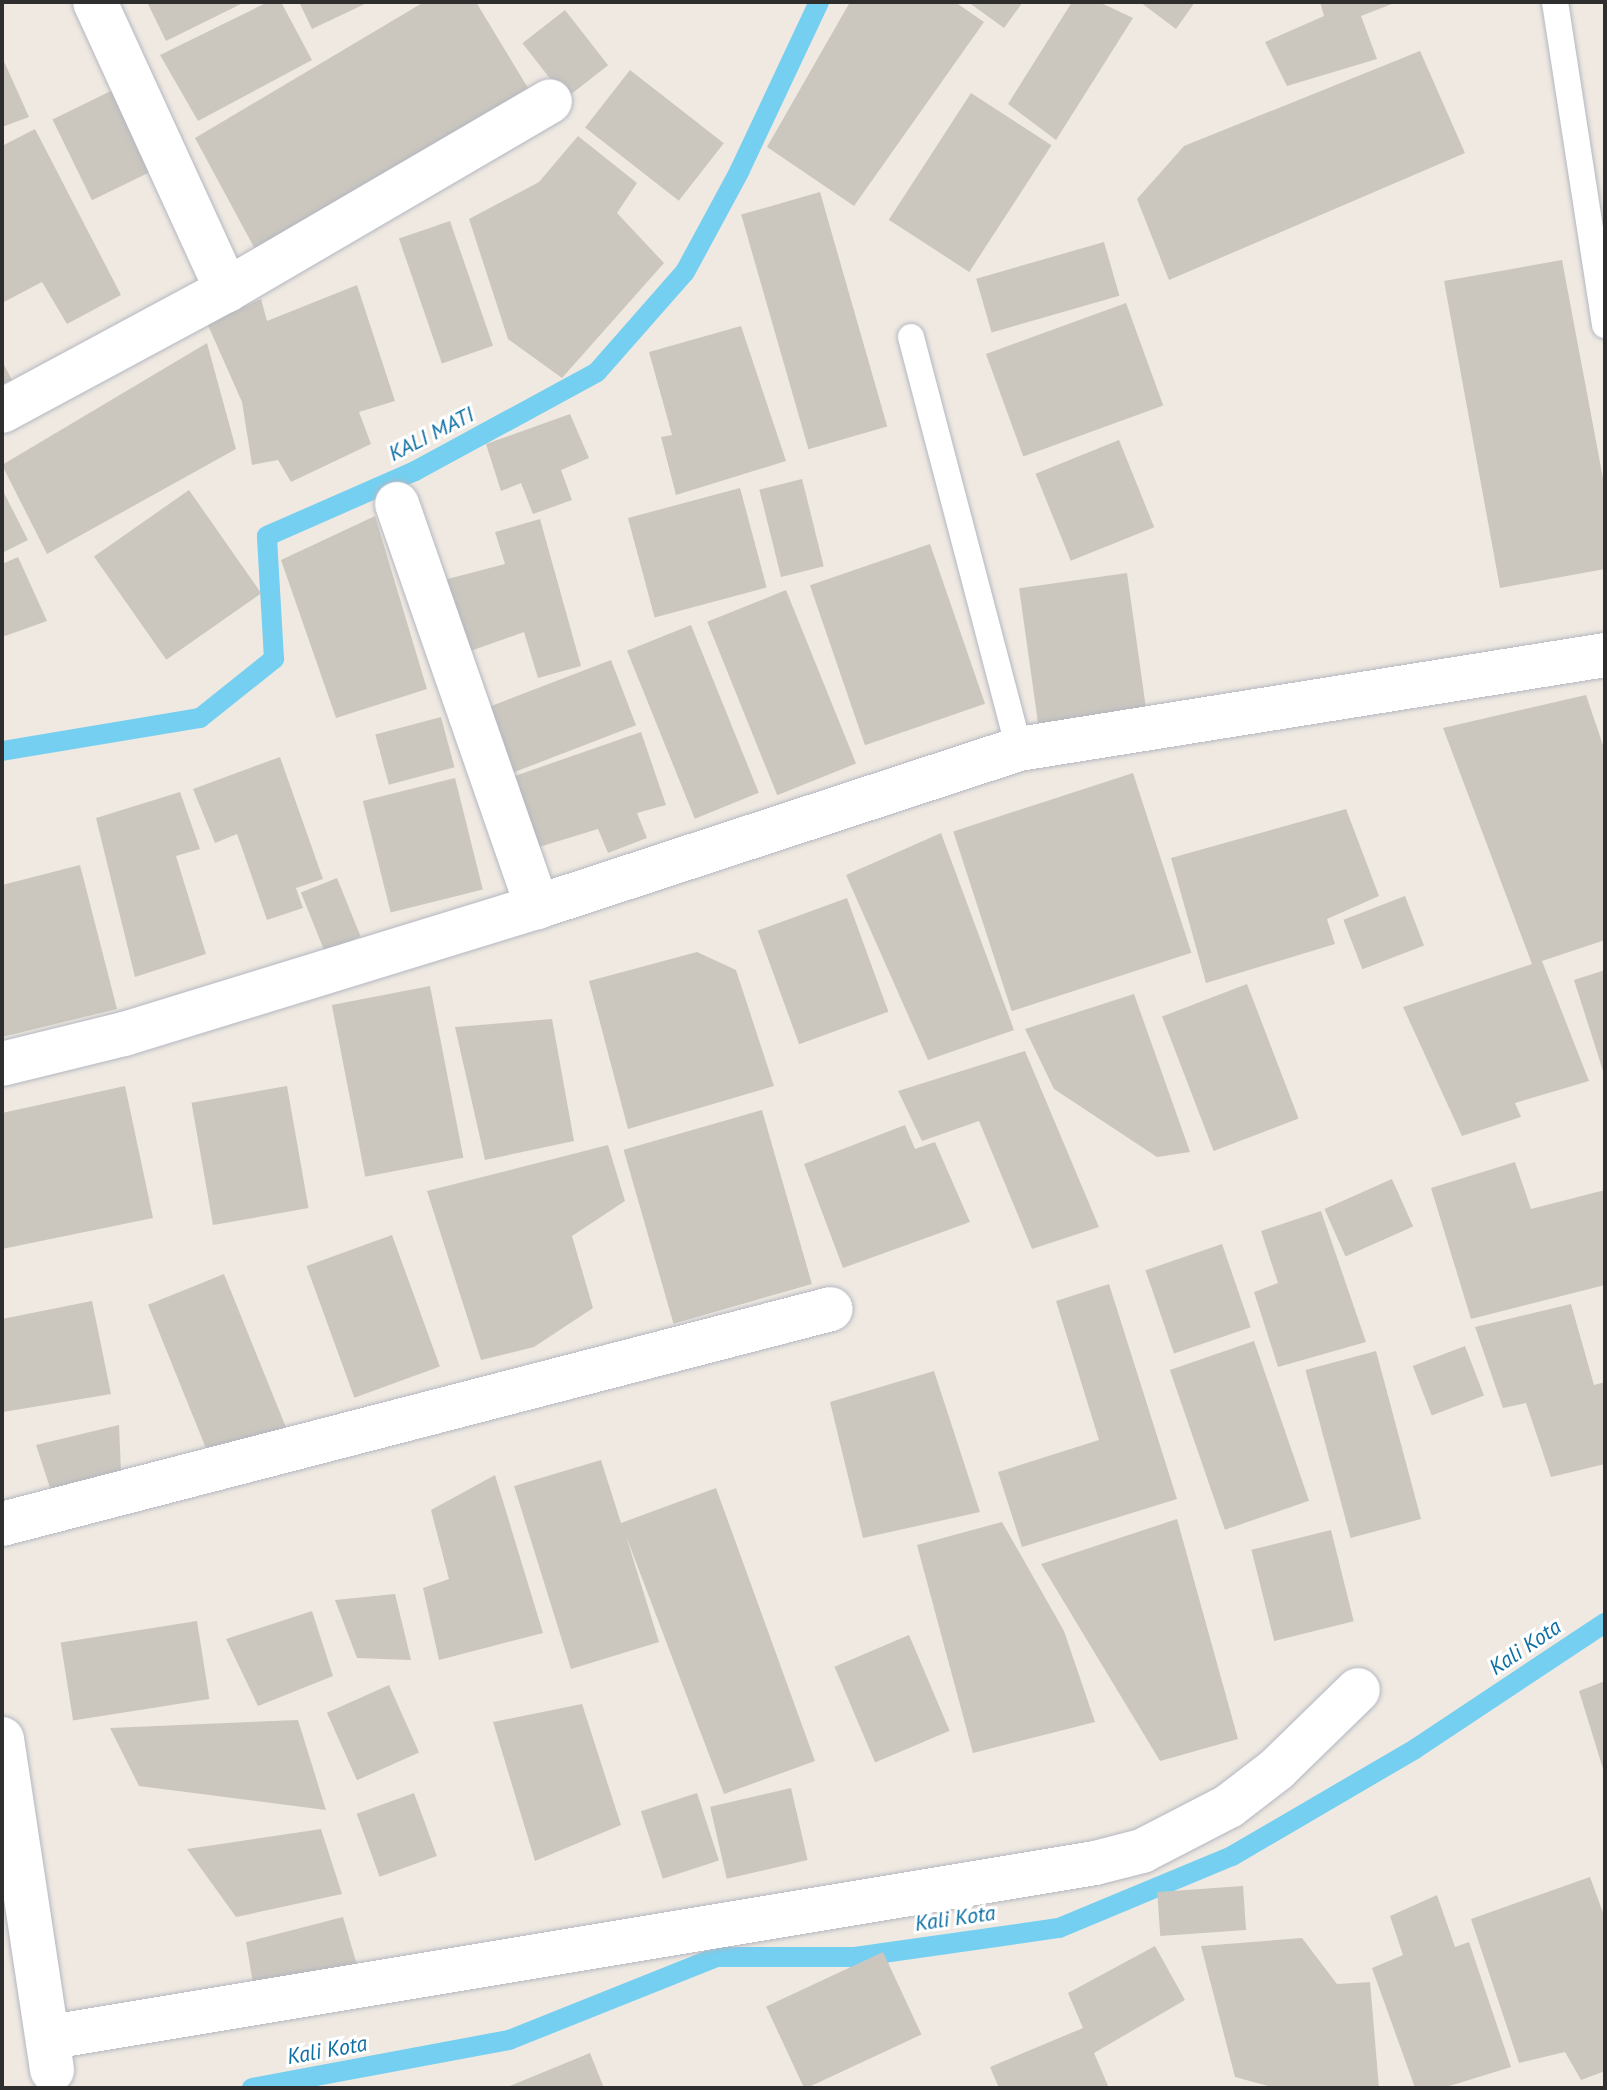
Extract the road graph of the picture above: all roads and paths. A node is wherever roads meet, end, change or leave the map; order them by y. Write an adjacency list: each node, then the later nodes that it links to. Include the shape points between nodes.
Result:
1 (95, 2): 4 (street)
2 (1555, 2): 5 (lane)
3 (550, 101): 4 (street)
4 (227, 290): 7 (street)
5 (1605, 325)
6 (911, 337): 10 (lane)
7 (2, 411)
8 (397, 504): 11 (street)
9 (1605, 655): 10 (street)
10 (1019, 749): 11 (street)
11 (537, 907): 12 (street, via 124,1034)
12 (2, 1064)
13 (831, 1309): 14 (street)
14 (2, 1524)
15 (1358, 1690): 17 (street, via 1277,1769 1229,1806 1142,1851)
16 (2, 1739): 17 (street)
17 (52, 2065)

